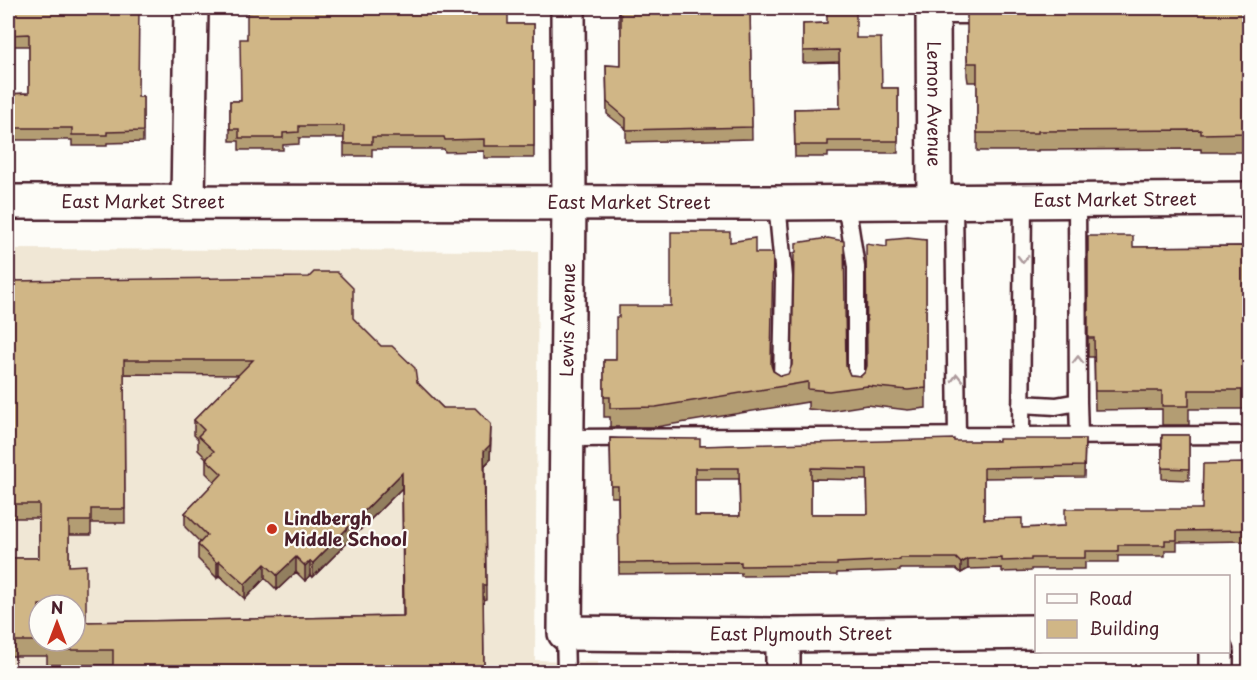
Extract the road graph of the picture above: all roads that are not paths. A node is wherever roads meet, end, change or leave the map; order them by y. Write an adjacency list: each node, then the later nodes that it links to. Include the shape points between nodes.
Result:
1 (191, 8): 7 (street)
2 (568, 8): 11 (street, Lewis Avenue)
3 (933, 11): 4 (lane); 8 (street, Lemon Avenue)
4 (1005, 15)
5 (1250, 199): 6 (street, East Market Street)
6 (1077, 200): 9 (street, East Market Street); 16 (lane, one-way to 6)
7 (188, 201): 10 (street, East Market Street); 11 (street, East Market Street)
8 (944, 201): 9 (street, East Market Street); 13 (street, East Market Street); 19 (lane, one-way to 8)
9 (1023, 201): 17 (lane, one-way to 17)
10 (8, 202)
11 (569, 202): 12 (street, East Market Street); 22 (street, Lewis Avenue)
12 (777, 203): 13 (street, East Market Street); 14 (lane, via 784,277)
13 (846, 203): 15 (lane, via 856,267)
14 (782, 385)
15 (856, 386)
16 (1078, 402): 17 (lane, via 1056,406); 21 (lane)
17 (1021, 404): 20 (lane)
18 (1250, 435): 21 (lane)
19 (957, 436): 20 (lane); 22 (lane)
20 (1021, 436): 21 (lane)
21 (1079, 436)
22 (566, 438): 24 (street, Lewis Avenue)
23 (1035, 632): 25 (street, East Plymouth Street)
24 (565, 633): 25 (street, East Plymouth Street); 27 (lane)
25 (783, 635): 28 (street)
26 (1216, 653): 29 (street)
27 (566, 672)
28 (783, 672)
29 (1216, 672)

